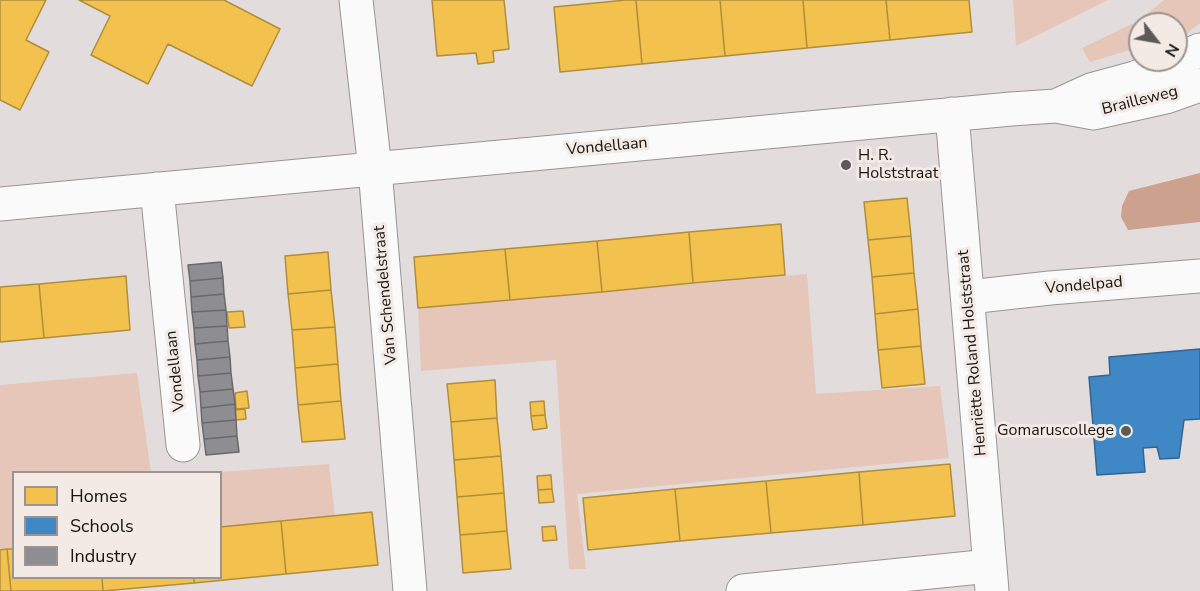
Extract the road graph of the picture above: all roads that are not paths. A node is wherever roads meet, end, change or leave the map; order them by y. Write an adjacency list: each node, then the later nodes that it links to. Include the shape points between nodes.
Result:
1 (356, 0): 6 (street, Van Schendelstraat)
2 (1200, 50): 4 (street, Brailleweg)
3 (1200, 85): 4 (street, Brailleweg, via 1094,113)
4 (1056, 106): 5 (street, Vondellaan)
5 (952, 114): 6 (street, Vondellaan); 10 (street, Henriëtte Roland Holststraat)
6 (375, 169): 7 (street, Vondellaan); 13 (street, Van Schendelstraat)
7 (157, 189): 8 (street, Vondellaan); 11 (street, Vondellaan)
8 (0, 204)
9 (1200, 276): 10 (street, Vondelpad)
10 (969, 297): 12 (street, Henriëtte Roland Holststraat)
11 (183, 445)
12 (991, 578): 14 (street)
13 (410, 591)
14 (743, 591)

